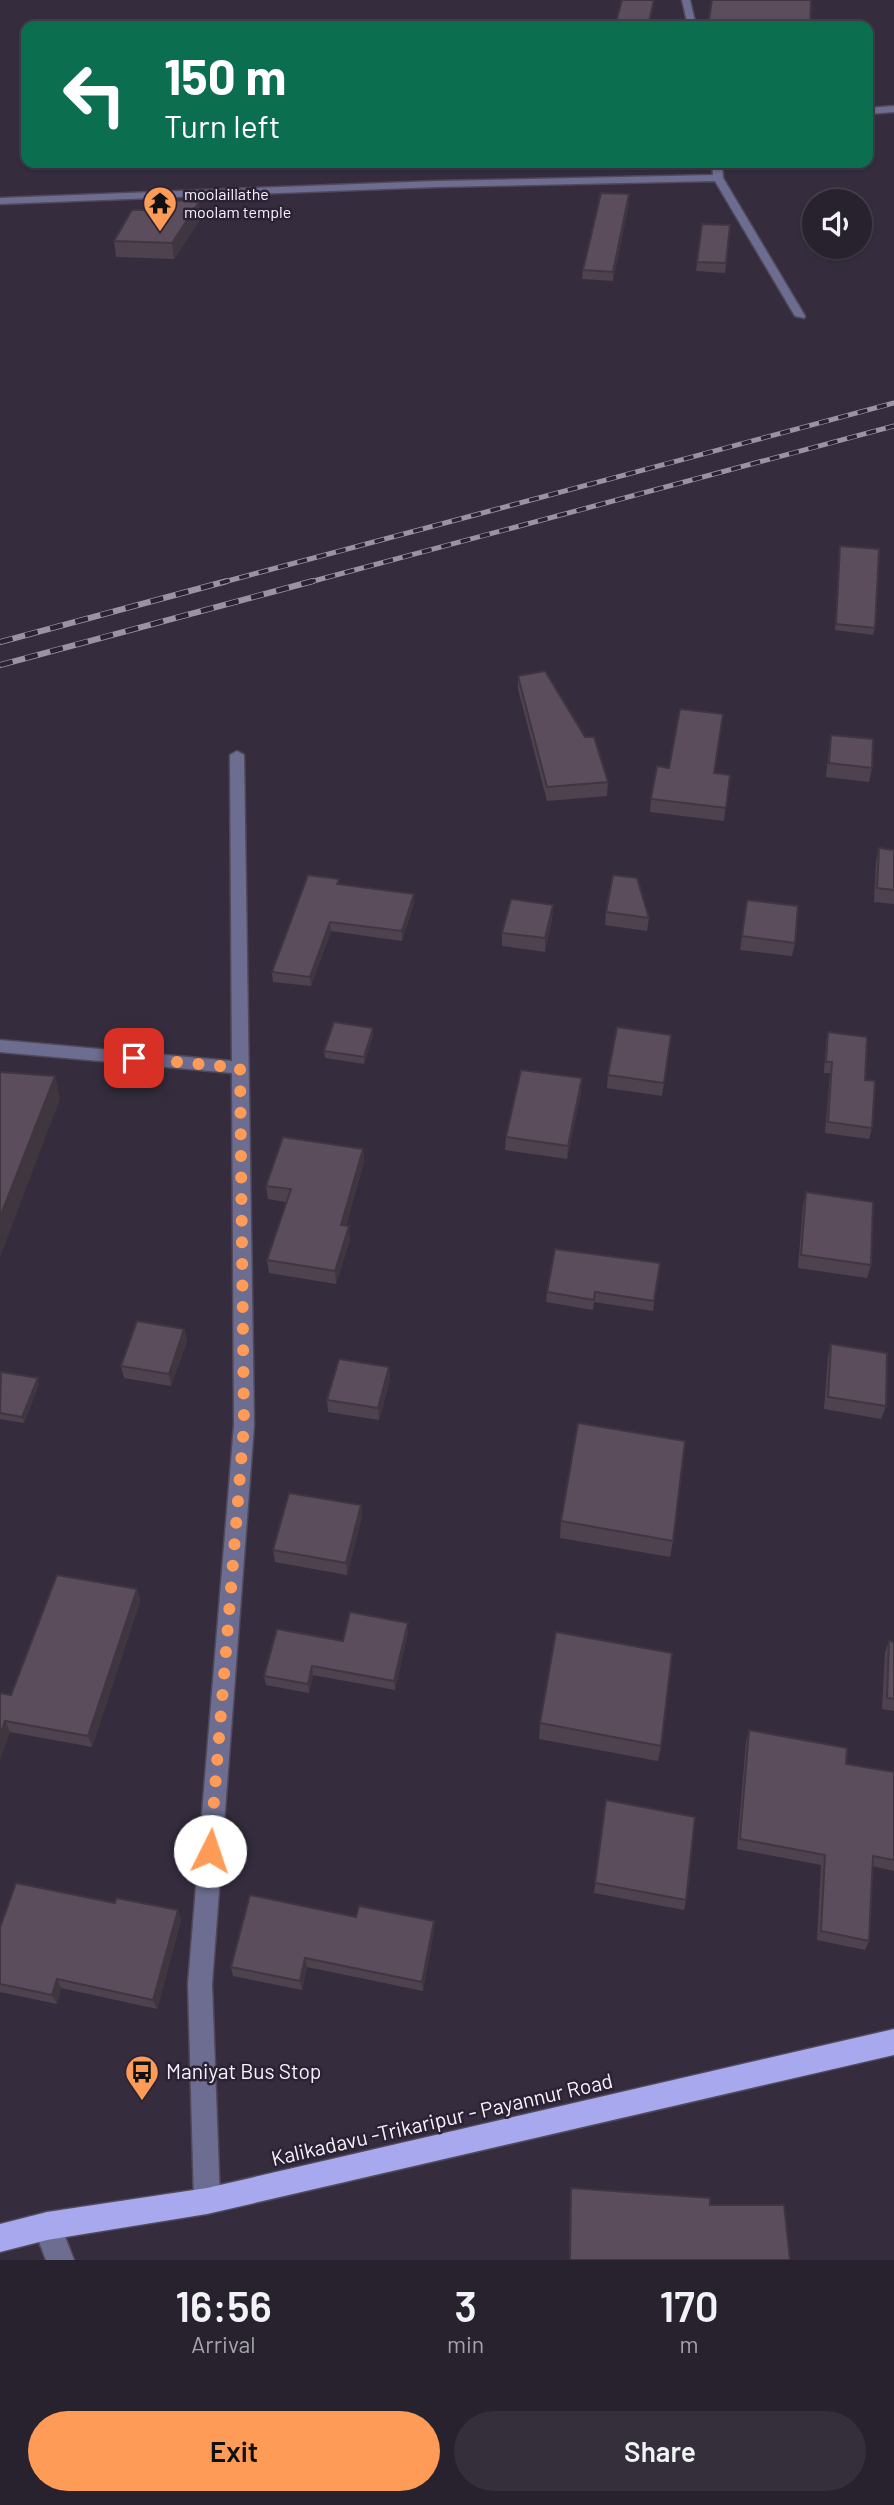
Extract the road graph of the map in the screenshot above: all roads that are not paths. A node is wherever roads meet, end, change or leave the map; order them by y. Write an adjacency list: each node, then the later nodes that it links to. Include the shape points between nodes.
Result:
1 (686, 0): 2 (street)
2 (691, 21)
3 (894, 109): 4 (street)
4 (873, 111)
5 (717, 168): 6 (street)
6 (718, 177): 7 (street); 8 (street)
7 (0, 201)
8 (800, 316)
9 (237, 755): 11 (street)
10 (0, 1046): 11 (street)
11 (240, 1068): 13 (street, via 244,1425 200,1984)
12 (894, 2042): 13 (main road, Kalikadavu -Trikaripur - Payannur Road)
13 (207, 2201): 14 (main road, Kalikadavu -Trikaripur - Payannur Road)
14 (47, 2226): 15 (main road, Kalikadavu -Trikaripur - Payannur Road); 16 (street)
15 (0, 2238)
16 (60, 2260)

